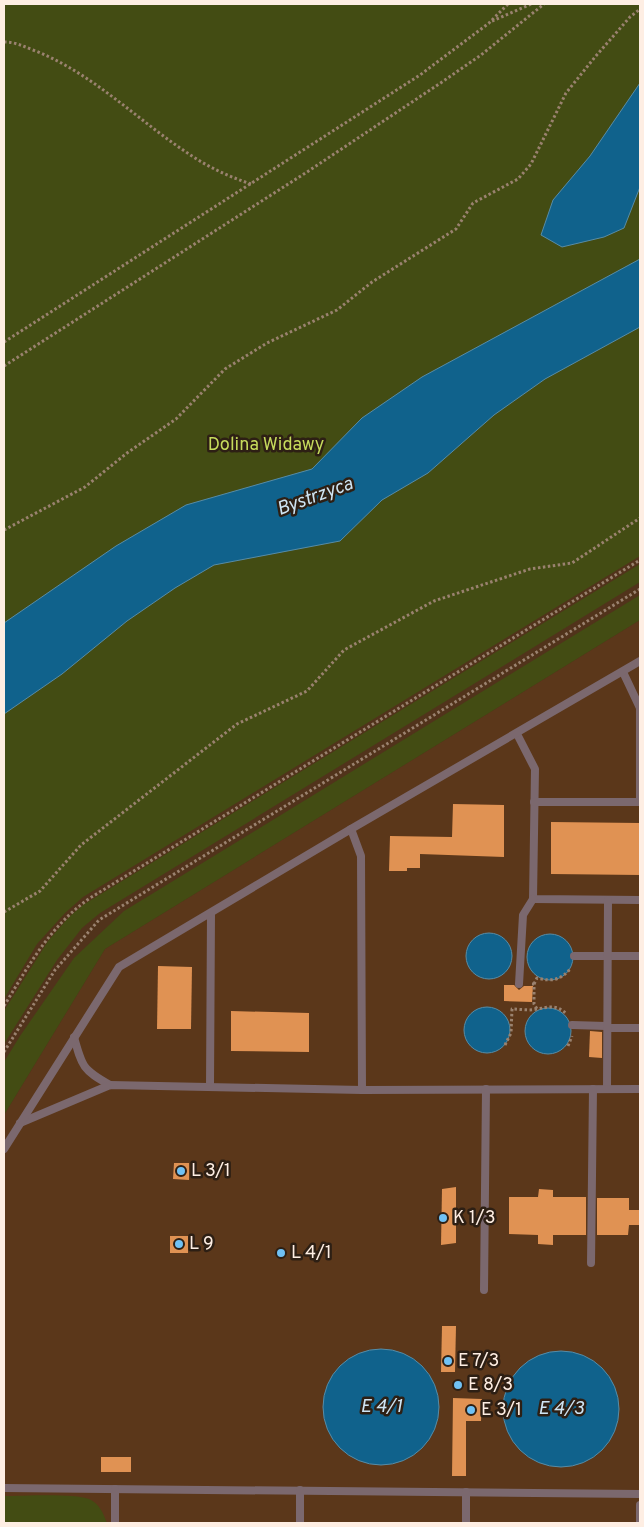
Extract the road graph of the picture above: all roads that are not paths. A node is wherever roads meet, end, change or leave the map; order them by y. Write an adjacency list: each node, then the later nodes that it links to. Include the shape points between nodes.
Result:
1 (640, 661): 2 (lane)
2 (623, 672): 3 (lane); 5 (lane, via 640,708)
3 (517, 734): 4 (lane, via 535,769); 6 (lane)
4 (534, 802): 5 (lane); 7 (lane)
5 (640, 802)
6 (351, 829): 10 (lane); 25 (lane, via 361,856)
7 (533, 899): 8 (lane); 14 (lane, via 523,915)
8 (608, 900): 9 (lane); 12 (lane)
9 (640, 900)
10 (211, 914): 18 (lane, via 119,967); 20 (lane)
11 (574, 956): 12 (lane)
12 (606, 956): 13 (lane); 16 (lane)
13 (640, 956)
14 (519, 984)
15 (572, 1025): 16 (lane)
16 (607, 1027): 17 (lane); 23 (lane)
17 (639, 1028)
18 (74, 1037): 19 (lane, via 80,1060 91,1074); 26 (lane)
19 (110, 1085): 20 (lane); 26 (lane)
20 (210, 1086): 25 (lane)
21 (486, 1089): 22 (lane); 25 (lane); 29 (lane)
22 (593, 1089): 23 (lane); 28 (lane)
23 (606, 1089): 24 (lane)
24 (640, 1089)
25 (362, 1090)
26 (19, 1124): 27 (lane)
27 (4, 1149)
28 (591, 1263)
29 (484, 1290)
30 (4, 1488): 31 (lane)
31 (116, 1489): 32 (lane); 36 (lane)
32 (300, 1490): 33 (lane); 37 (lane)
33 (466, 1492): 34 (lane); 38 (lane)
34 (640, 1494)
35 (640, 1505): 39 (lane)
36 (115, 1523)
37 (300, 1523)
38 (466, 1523)
39 (640, 1523)

